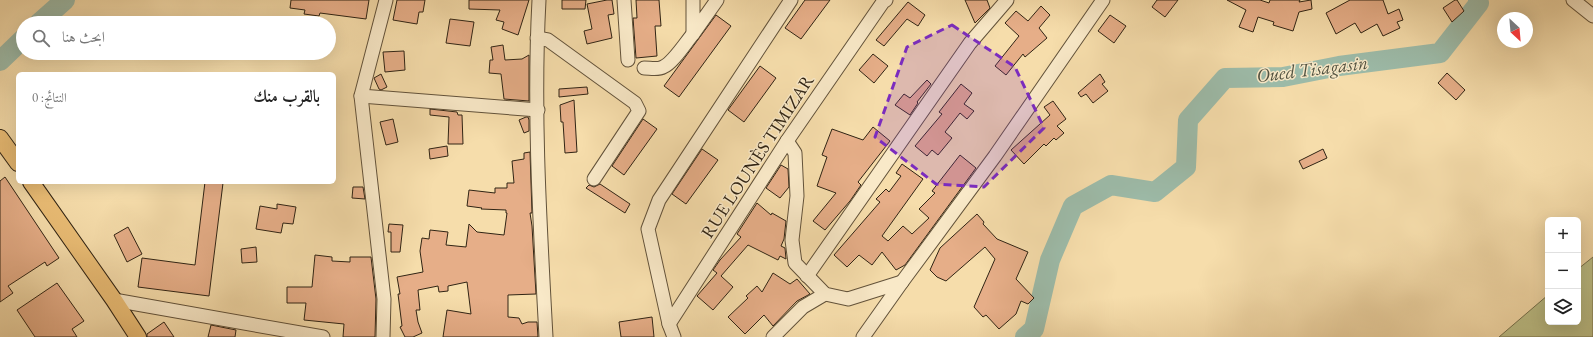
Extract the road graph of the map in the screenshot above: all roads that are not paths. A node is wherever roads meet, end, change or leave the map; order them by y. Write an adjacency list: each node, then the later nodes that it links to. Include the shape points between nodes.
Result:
1 (386, 0): 16 (street)
2 (539, 0): 13 (street)
3 (624, 0): 14 (street)
4 (693, 0): 12 (street)
5 (717, 0): 12 (street)
6 (791, 0): 27 (street, via 659,200 648,229)
7 (886, 0): 19 (street, RUE LOUNÈS TIMIZAR)
8 (1007, 0): 23 (street, via 970,43)
9 (1573, 0): 11 (street)
10 (1096, 3): 24 (street, via 995,156)
11 (1593, 16)
12 (694, 34): 15 (street, via 663,68)
13 (537, 38): 17 (street); 21 (street, via 548,40 635,103 639,111)
14 (628, 60)
15 (644, 68)
16 (362, 96): 17 (street); 30 (street, via 384,299)
17 (538, 110): 31 (street)
18 (0, 138): 20 (main road)
19 (787, 141): 23 (street, via 795,153 797,196 792,240 795,263); 27 (street, RUE LOUNÈS TIMIZAR)
20 (16, 160)
21 (594, 179)
22 (32, 184): 26 (main road)
23 (807, 276): 25 (street)
24 (902, 282): 25 (street, via 848,299); 34 (street)
25 (825, 294): 33 (street, via 803,307)
26 (114, 300): 28 (main road); 29 (street)
27 (670, 324): 32 (street)
28 (138, 337)
29 (323, 337)
30 (383, 337)
31 (546, 337)
32 (674, 337)
33 (773, 337)
34 (863, 337)

